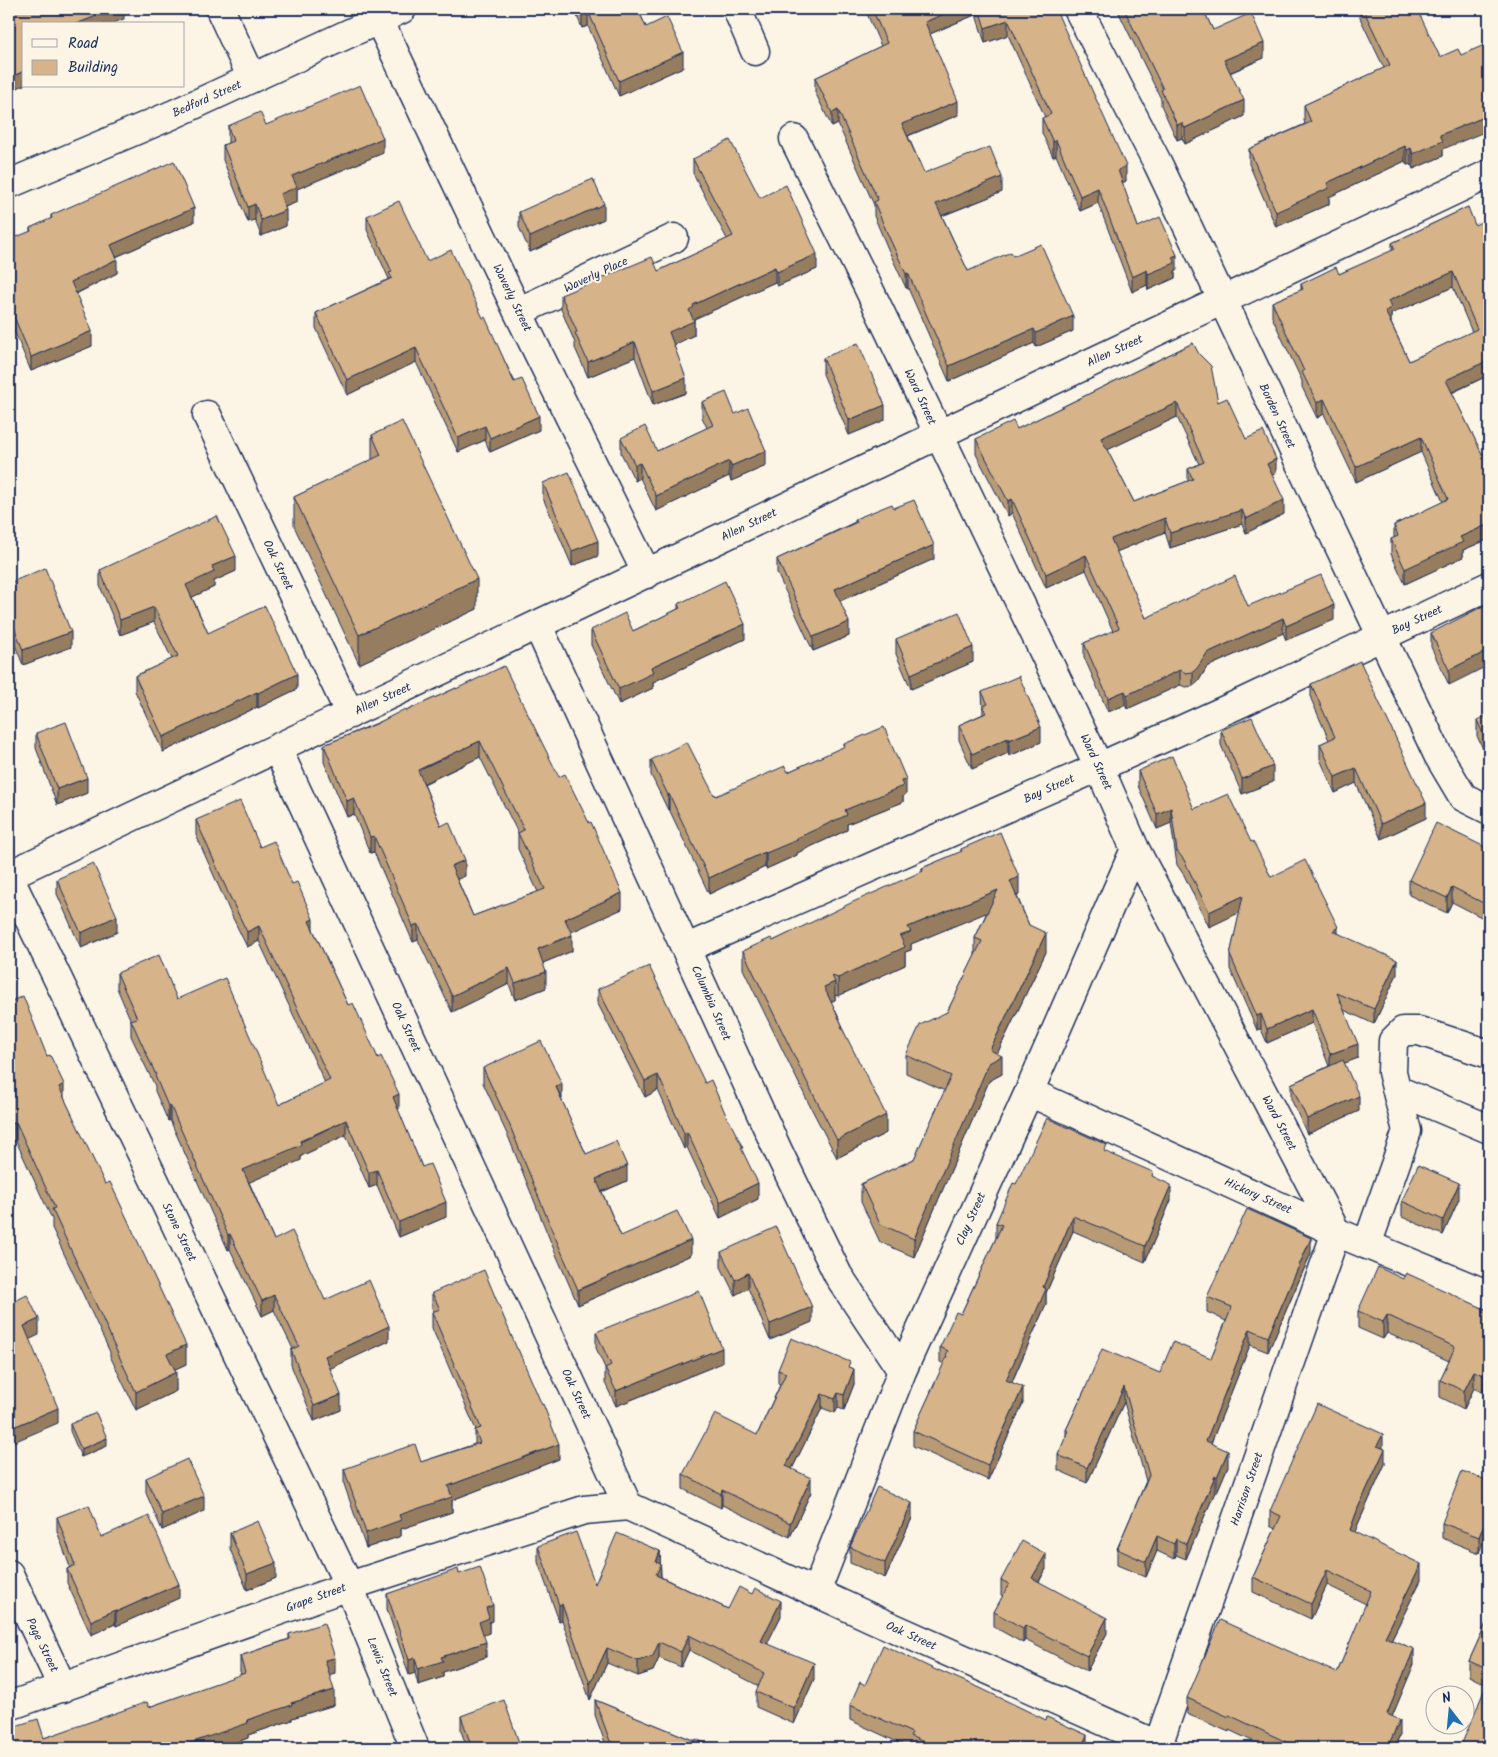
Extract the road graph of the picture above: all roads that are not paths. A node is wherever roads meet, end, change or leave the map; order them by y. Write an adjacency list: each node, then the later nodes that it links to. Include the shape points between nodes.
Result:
1 (220, 9): 6 (street)
2 (737, 9): 5 (street)
3 (1078, 9): 11 (street, Borden Street, via 1158,164)
4 (391, 14): 6 (street, Bedford Street); 12 (street, Waverly Street)
5 (755, 51)
6 (252, 78): 9 (street, Bedford Street)
7 (794, 140): 14 (street, Ward Street)
8 (1489, 174): 11 (street, Allen Street)
9 (9, 184)
10 (674, 238): 12 (street, Waverly Place)
11 (1222, 300): 14 (street, Allen Street); 18 (street, Borden Street)
12 (518, 312): 15 (street, Waverly Street)
13 (207, 415): 19 (street, Oak Street)
14 (938, 435): 15 (street, Allen Street); 21 (street, Ward Street)
15 (647, 574): 17 (street, Allen Street)
16 (1489, 586): 18 (street, Bay Street)
17 (538, 626): 19 (street, Allen Street); 25 (street, Columbia Street)
18 (1381, 637): 21 (street, Bay Street); 22 (street, Borden Street, via 1438,755 1463,797)
19 (350, 714): 20 (street, Allen Street)
20 (277, 748): 24 (street, Allen Street); 34 (street, Oak Street)
21 (1099, 767): 23 (street, Ward Street); 25 (street, Bay Street)
22 (1489, 810)
23 (1135, 849): 28 (street, Clay Street); 30 (street, Ward Street)
24 (9, 876): 36 (street, Stone Street)
25 (687, 948): 33 (street, Columbia Street, via 838,1275)
26 (1489, 1054): 27 (street, via 1419,1031 1403,1031 1393,1042 1392,1072)
27 (1397, 1090): 29 (street); 31 (street, via 1407,1131)
28 (1029, 1092): 30 (street, Hickory Street); 33 (street, Clay Street)
29 (1489, 1129)
30 (1336, 1232): 31 (street, Hickory Street); 40 (street, Harrison Street)
31 (1367, 1245): 32 (street, Hickory Street)
32 (1489, 1295)
33 (902, 1371): 37 (street, Clay Street)
34 (628, 1506): 36 (street, Grape Street, via 584,1510); 37 (street, Oak Street)
35 (9, 1574): 38 (street, Page Street)
36 (349, 1586): 38 (street, Grape Street); 41 (street, Lewis Street)
37 (816, 1592): 40 (street, Oak Street)
38 (63, 1688): 39 (street, Grape Street)
39 (9, 1706)
40 (1160, 1747)
41 (414, 1748)

